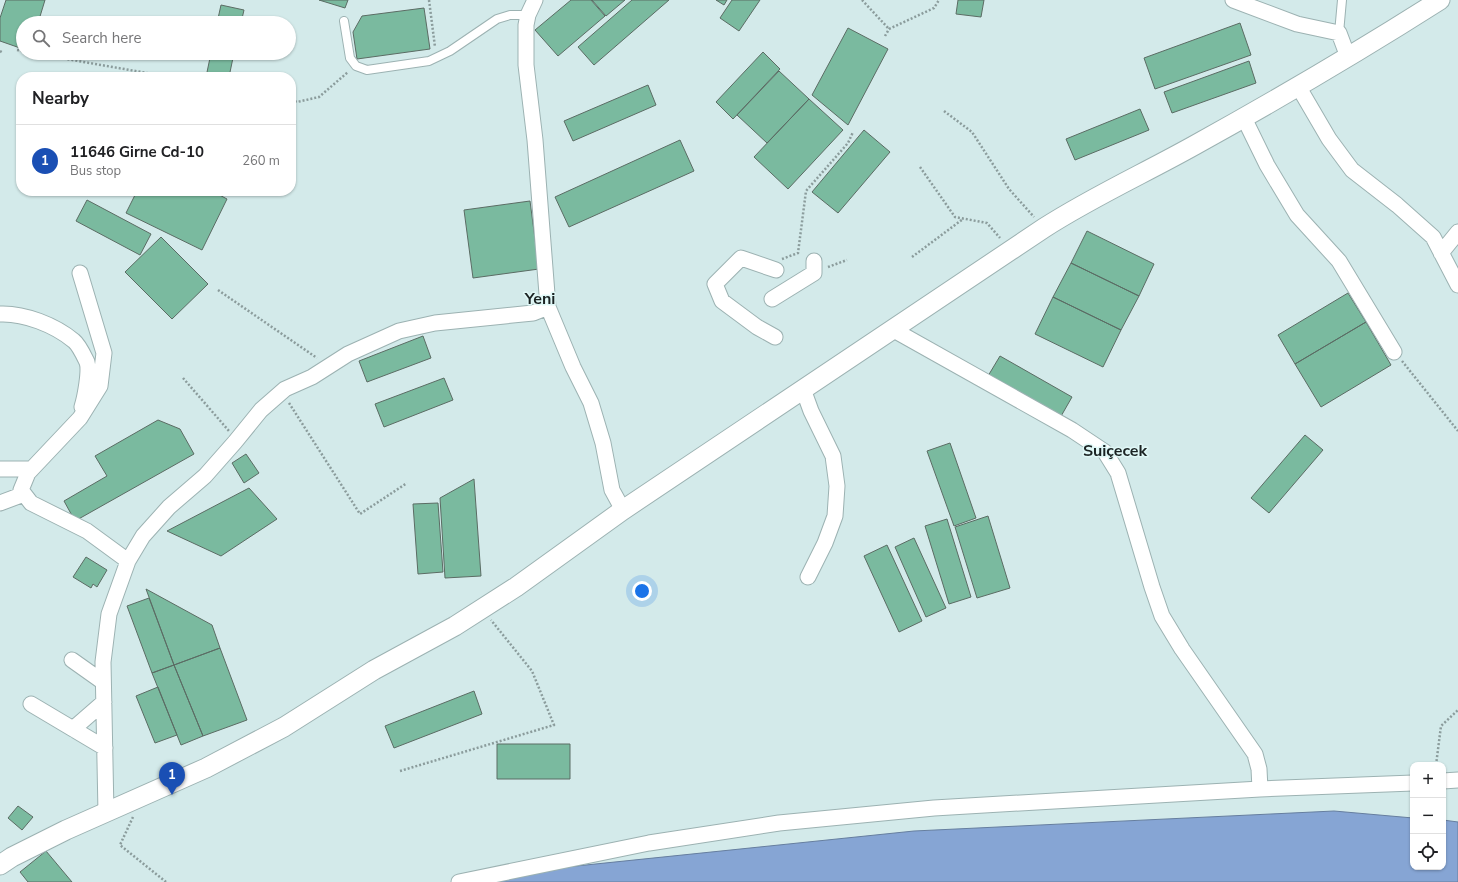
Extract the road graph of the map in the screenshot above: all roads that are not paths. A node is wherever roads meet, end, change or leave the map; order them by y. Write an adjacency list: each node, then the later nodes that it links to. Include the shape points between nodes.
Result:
1 (535, 0): 5 (street)
2 (1233, 0): 7 (street, via 1297,24)
3 (1342, 0): 7 (lane)
4 (1440, 0): 8 (street)
5 (528, 15): 6 (lane, via 510,15 497,19 436,58 421,63 367,70 356,66 348,54); 18 (street, via 525,38 526,65 535,140)
6 (344, 21)
7 (1339, 33): 8 (street)
8 (1348, 57): 9 (street)
9 (1298, 86): 10 (street); 12 (street, via 1328,139 1352,170 1433,237)
10 (1244, 118): 20 (street, via 1069,212); 22 (street, via 1267,165 1297,215 1339,261)
11 (1458, 232): 12 (street)
12 (1442, 253): 16 (street)
13 (778, 265): 21 (street, via 741,258 715,284 722,301)
14 (814, 267): 17 (street)
15 (80, 272): 24 (street, via 104,353 100,386)
16 (1458, 284)
17 (772, 299)
18 (548, 307): 29 (street, via 591,403 603,443 612,490); 30 (street, via 533,313 435,322 399,331 348,354 282,392 261,410 205,476 164,512 143,536)
19 (0, 314): 24 (street, via 48,324 75,342 87,363 87,388)
20 (892, 329): 23 (street); 41 (street, via 1072,430 1105,452 1118,473 1162,616 1255,754)
21 (775, 337)
22 (1394, 352)
23 (803, 389): 29 (street); 31 (street, via 833,456 837,486 835,516)
24 (80, 418): 25 (street)
25 (32, 468): 26 (street); 27 (street, via 22,490)
26 (0, 469)
27 (24, 494): 28 (street); 30 (street, via 31,503 87,531)
28 (0, 503)
29 (623, 510): 42 (street, via 482,609 374,670 284,727 206,768)
30 (128, 561): 33 (street, via 109,614 102,662)
31 (808, 577)
32 (72, 660): 33 (street)
33 (103, 682): 34 (street)
34 (104, 702): 36 (street); 37 (street)
35 (31, 704): 36 (street)
36 (73, 729): 37 (street)
37 (105, 748): 42 (street)
38 (1458, 780): 39 (street)
39 (1446, 781)
40 (1410, 782): 41 (street)
41 (1260, 789): 44 (street, via 934,808 779,822 649,843)
42 (106, 813): 43 (street, via 66,830)
43 (0, 865)
44 (458, 882)

